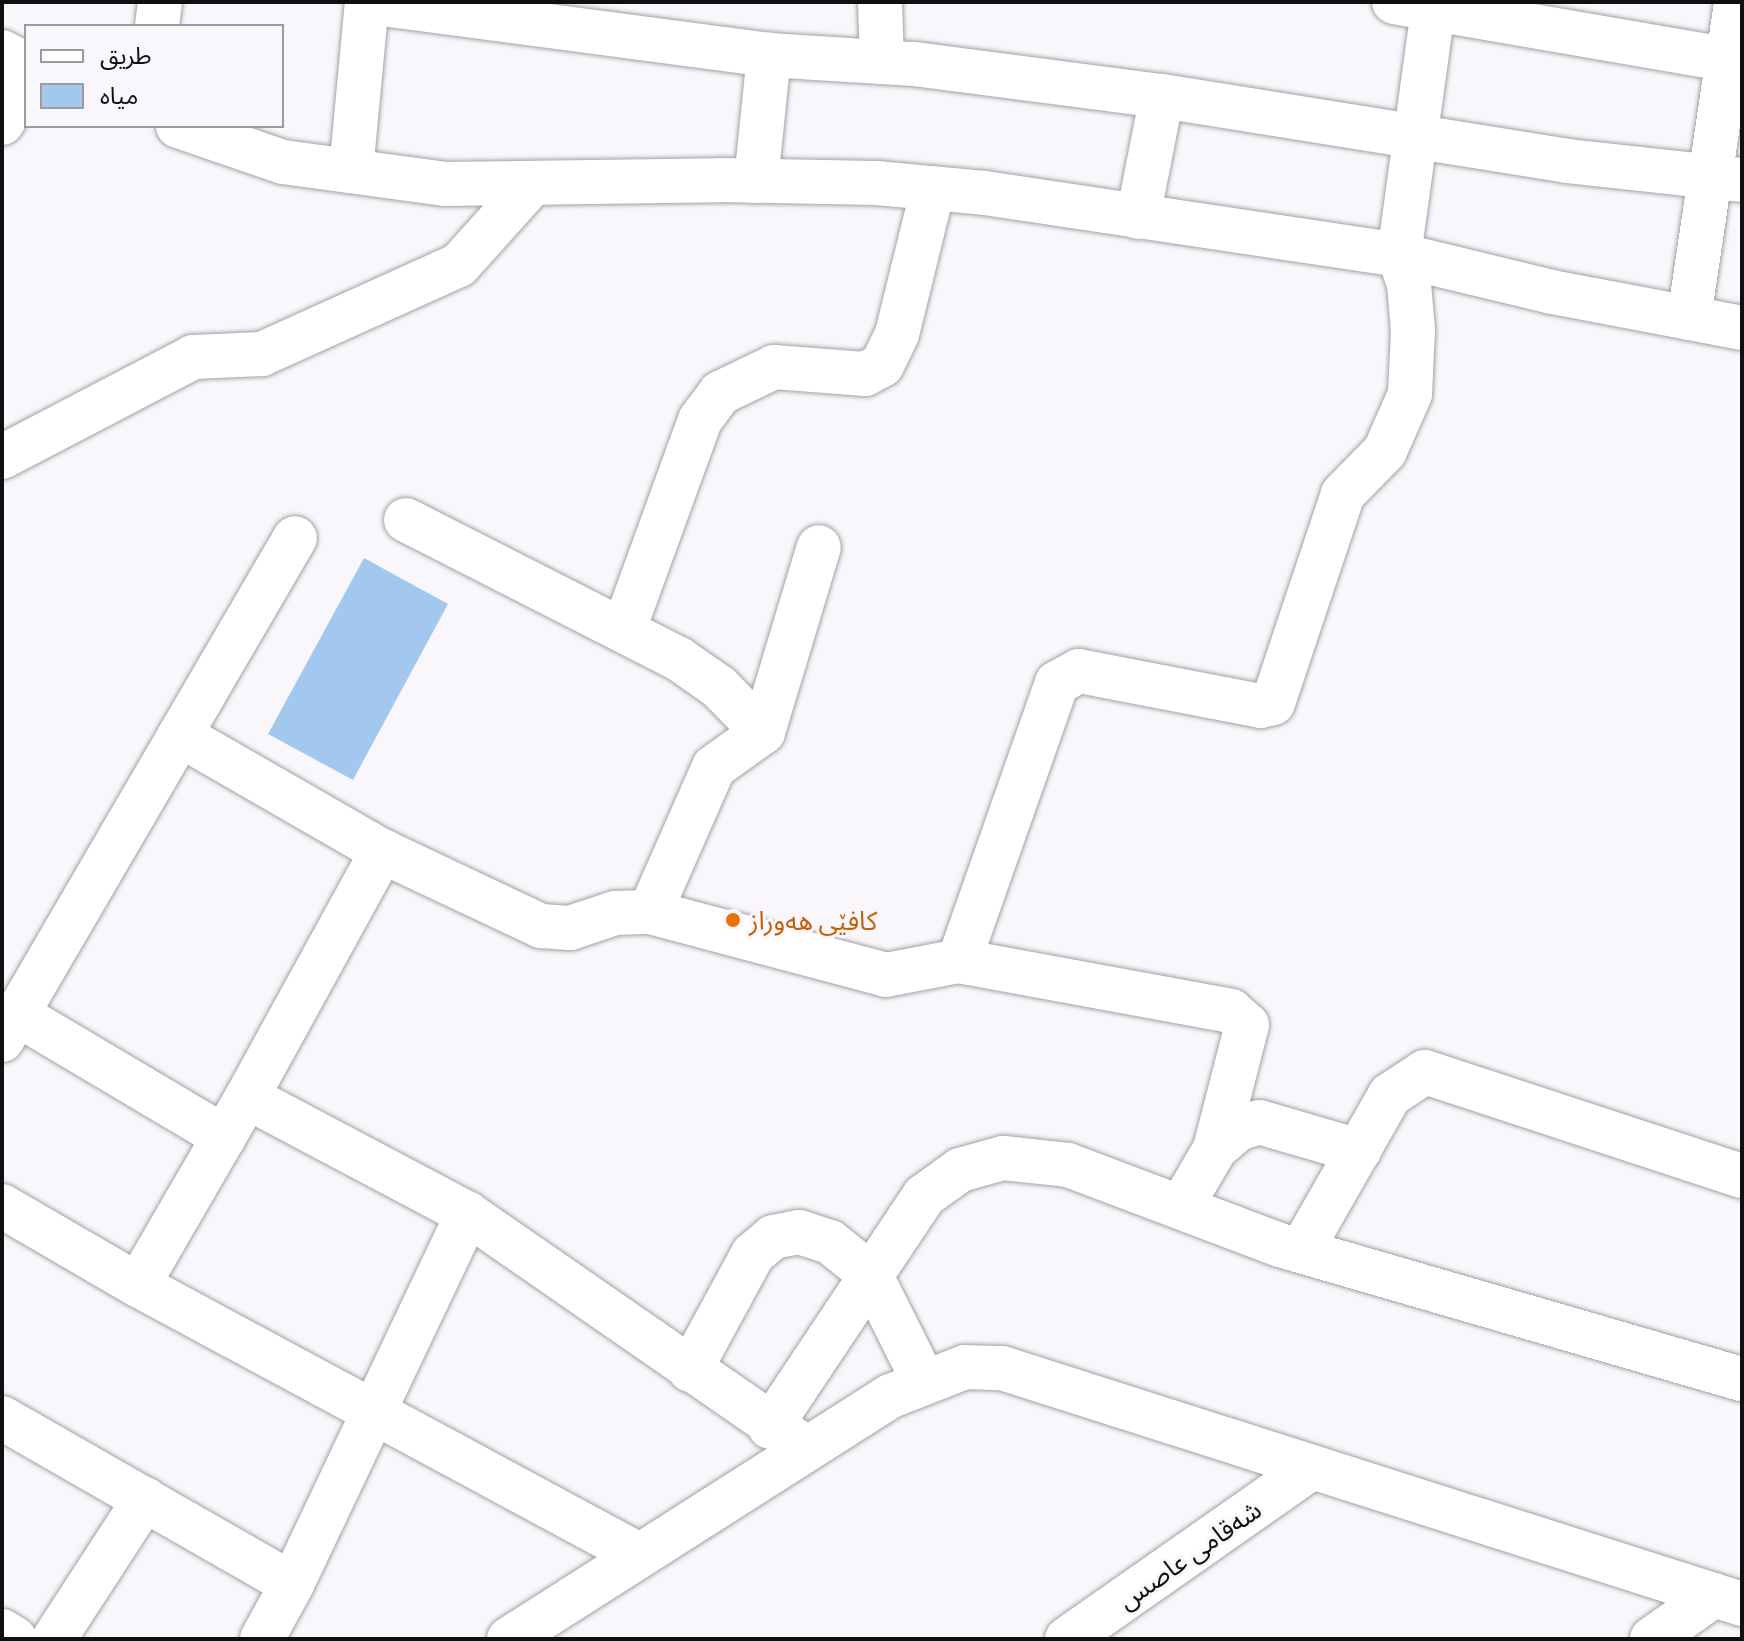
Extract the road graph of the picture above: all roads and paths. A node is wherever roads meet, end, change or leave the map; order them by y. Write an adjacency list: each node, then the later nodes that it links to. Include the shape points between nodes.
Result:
1 (160, 2): 6 (street)
2 (367, 2): 8 (street); 17 (street)
3 (880, 2): 10 (street)
4 (1736, 2): 9 (street)
5 (1420, 4): 9 (street); 16 (street)
6 (157, 24)
7 (2, 52): 11 (street)
8 (769, 55): 10 (street); 19 (street)
9 (1730, 60): 18 (street)
10 (882, 62): 13 (street)
11 (24, 63)
12 (24, 86): 14 (street)
13 (1162, 96): 16 (street); 22 (street)
14 (2, 123)
15 (184, 128): 17 (street, via 283,162)
16 (1418, 136): 18 (street); 23 (street)
17 (351, 171): 20 (street, via 445,184)
18 (1727, 179): 24 (street)
19 (756, 181): 20 (street); 21 (street)
20 (532, 184): 26 (street, via 459,265 262,354 193,357)
21 (933, 188): 22 (street); 30 (street, via 897,334 882,365 865,374 774,367 720,393 700,420)
22 (1138, 217): 23 (street)
23 (1399, 255): 24 (street); 35 (street, via 1409,284 1413,330 1410,394 1385,451 1343,494 1273,703 1261,706 1079,671 1057,683)
24 (1689, 318): 25 (street)
25 (1742, 328)
26 (2, 457)
27 (406, 520): 30 (street)
28 (295, 538): 32 (street)
29 (819, 547): 31 (street)
30 (624, 629): 31 (street, via 719,687)
31 (763, 732): 34 (street, via 714,767)
32 (180, 735): 33 (street); 36 (street)
33 (382, 851): 34 (street, via 541,926 570,928 615,913); 37 (street)
34 (650, 912): 35 (street, via 886,975)
35 (959, 961): 39 (street, via 1231,1011 1247,1025)
36 (10, 1027): 38 (street)
37 (247, 1097): 38 (street); 44 (street)
38 (224, 1137): 47 (street)
39 (1215, 1149): 40 (street, via 1238,1129 1259,1122); 43 (street)
40 (1359, 1151): 41 (street, via 1390,1095 1425,1072); 45 (street)
41 (1742, 1176)
42 (2, 1206): 47 (street)
43 (1181, 1207): 45 (street); 46 (street, via 1068,1165 1003,1158 960,1170 924,1196)
44 (468, 1214): 48 (street); 51 (street)
45 (1301, 1251): 49 (street)
46 (870, 1274): 48 (street, via 830,1242 799,1232 773,1237 753,1254); 50 (street); 53 (street)
47 (138, 1285): 51 (street)
48 (690, 1370): 53 (street)
49 (1742, 1379)
50 (923, 1380): 54 (street); 55 (street, via 965,1367 1002,1368)
51 (370, 1410): 57 (street); 58 (street)
52 (2, 1418): 56 (street)
53 (770, 1427): 54 (street)
54 (810, 1448): 57 (street)
55 (1311, 1468): 59 (street); 65 (street, شه‌قامی عاصس)
56 (145, 1499): 58 (street); 62 (street)
57 (639, 1555): 64 (street)
58 (292, 1584): 63 (street)
59 (1728, 1600): 66 (street)
60 (2, 1631): 61 (street)
61 (15, 1639)
62 (54, 1639)
63 (262, 1639)
64 (509, 1639)
65 (1067, 1639)
66 (1652, 1639)

